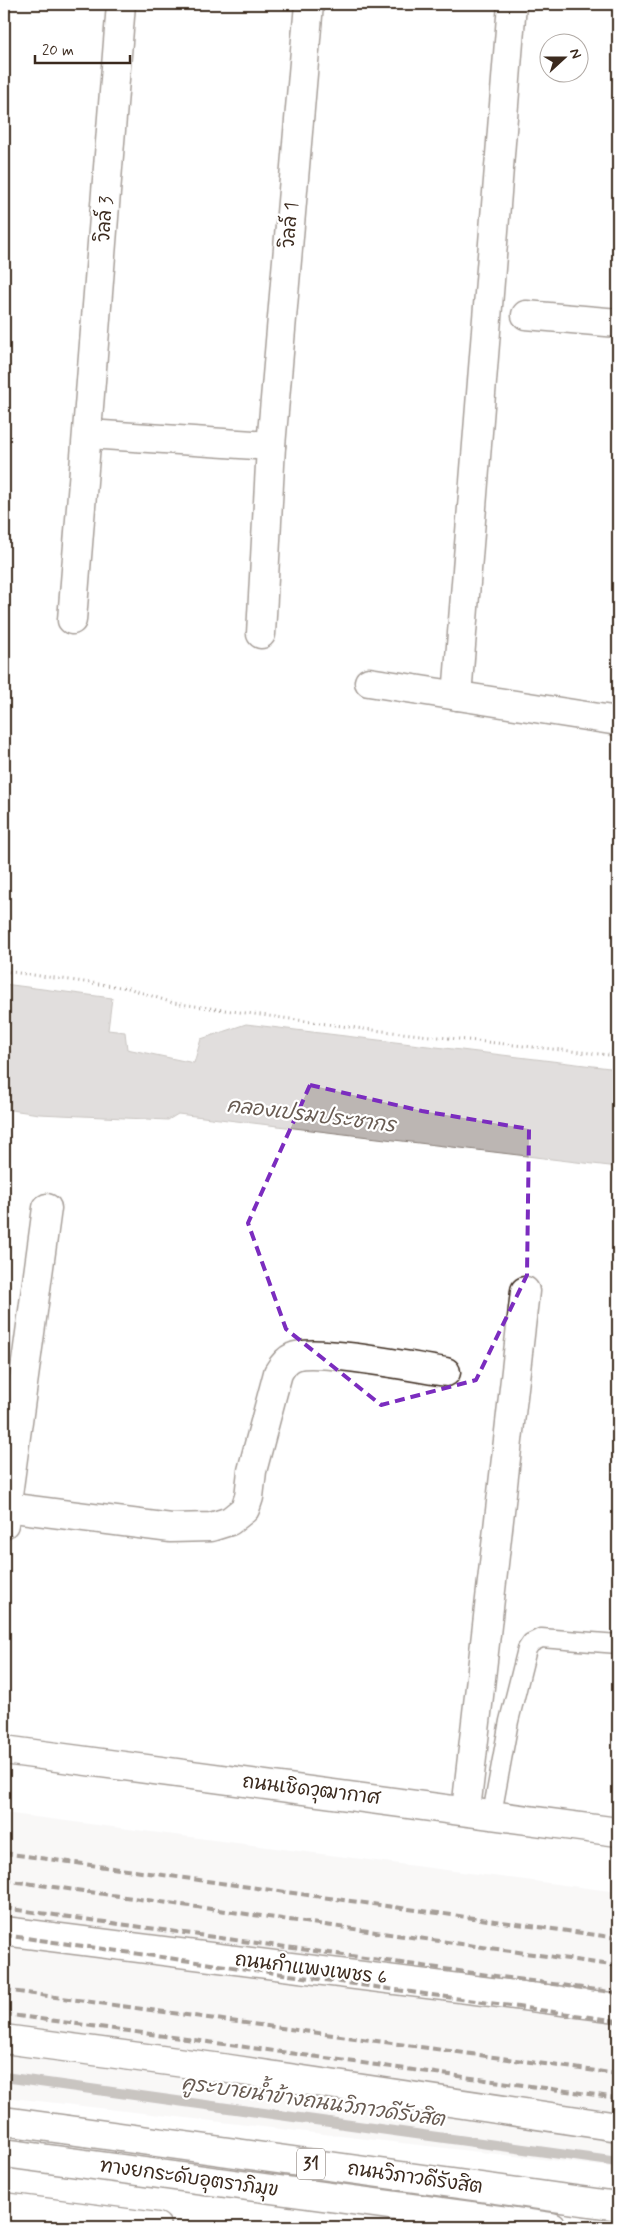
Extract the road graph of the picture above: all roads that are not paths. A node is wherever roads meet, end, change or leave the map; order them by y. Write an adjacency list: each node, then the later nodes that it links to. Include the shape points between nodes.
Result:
1 (121, 4): 6 (main road, วิลล์ 3)
2 (309, 4): 7 (main road, วิลล์ 1)
3 (512, 4): 11 (main road)
4 (526, 315): 5 (main road)
5 (618, 323)
6 (88, 434): 7 (main road); 8 (main road, วิลล์ 3)
7 (271, 446): 9 (main road, วิลล์ 1)
8 (72, 620)
9 (261, 634)
10 (370, 682): 11 (main road)
11 (456, 696): 12 (main road)
12 (618, 721)
13 (47, 1208): 16 (main road)
14 (525, 1291): 20 (main road)
15 (446, 1372): 17 (main road, via 323,1354 294,1356 283,1364 278,1373 245,1509 230,1521 211,1527 171,1528)
16 (8, 1469): 17 (main road)
17 (5, 1516)
18 (618, 1644): 20 (lane, via 541,1638 531,1643)
19 (4, 1750): 20 (main road, ถนนเชิดวุฒากาศ)
20 (479, 1812): 21 (main road, ถนนเชิดวุฒากาศ)
21 (618, 1832)
22 (4, 1931): 23 (main road, ถนนกำแพงเพชร 6)
23 (618, 2008)
24 (4, 2039): 26 (main road, via 229,2068)
25 (4, 2121): 28 (main road, ถนนวิภาวดีรังสิต / 31)
26 (618, 2127)
27 (4, 2153): 31 (main road, ทางยกระดับอุตราภิมุข / 31)
28 (618, 2206)
29 (4, 2207): 30 (main road)
30 (157, 2227)
31 (552, 2227)

